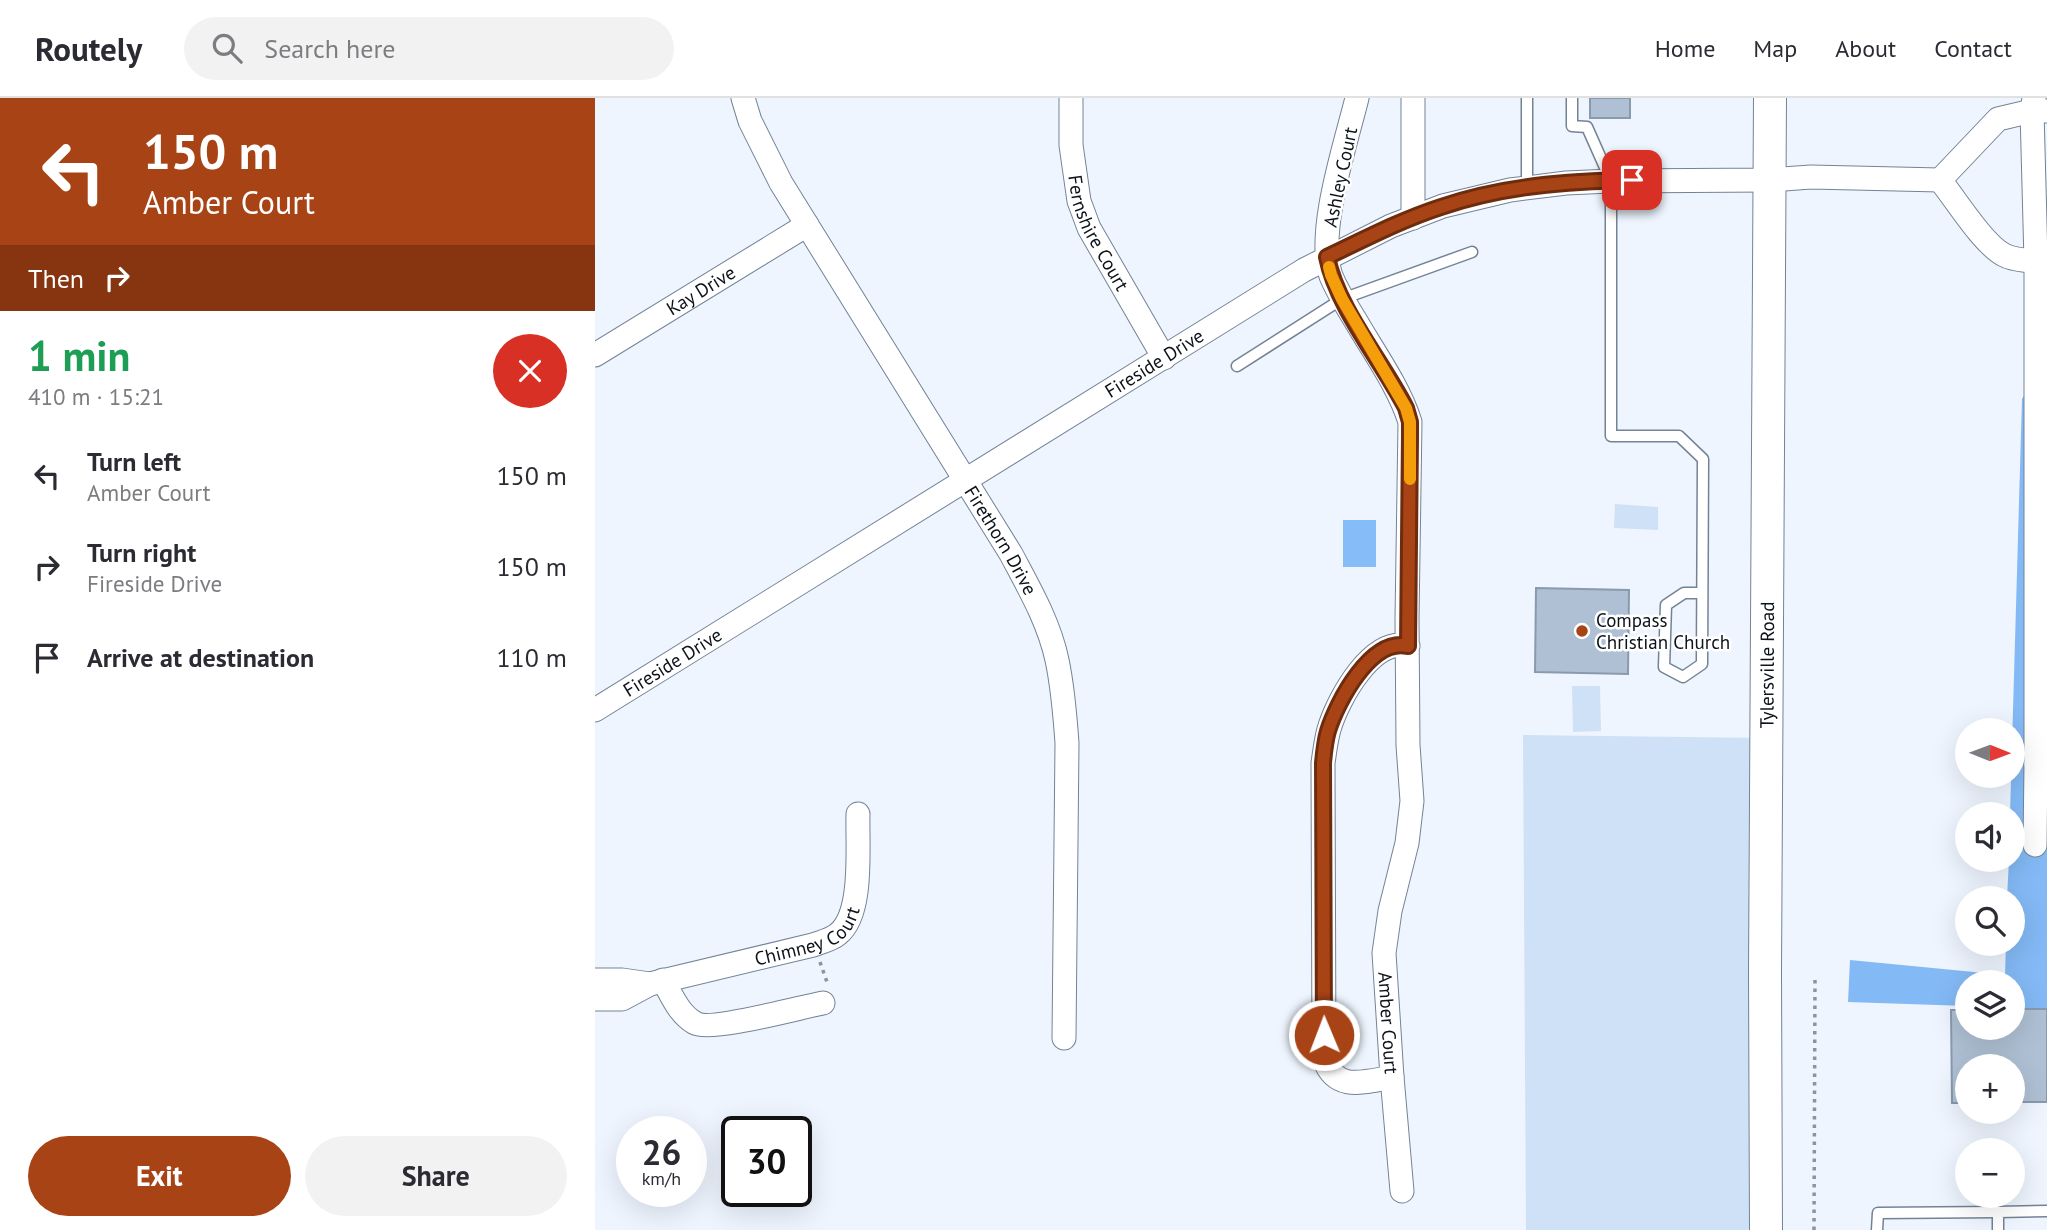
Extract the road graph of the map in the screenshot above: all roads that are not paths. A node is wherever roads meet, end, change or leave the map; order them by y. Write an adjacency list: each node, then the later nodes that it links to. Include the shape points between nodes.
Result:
1 (743, 98): 14 (street, Firethorn Drive, via 768,159)
2 (1071, 98): 20 (street, Fernshire Court, via 1071,145 1079,201 1089,228)
3 (1357, 98): 16 (street, Ashley Court, via 1330,208)
4 (1413, 98): 13 (street)
5 (1528, 98): 12 (lane)
6 (1572, 98): 11 (lane, via 1572,126 1587,127)
7 (1770, 98): 9 (main road, Tylersville Road)
8 (2038, 107): 10 (street, via 1998,119); 17 (street)
9 (1769, 180): 10 (street, Fireside Drive); 11 (street, Fireside Drive); 39 (main road, Tylersville Road)
10 (1940, 180): 17 (street, via 1988,242 2005,256)
11 (1611, 181): 12 (street, Fireside Drive); 24 (lane, via 1611,436 1679,436 1703,459)
12 (1527, 188): 13 (street, Fireside Drive, via 1443,206)
13 (1413, 218): 16 (street, Fireside Drive)
14 (807, 225): 19 (street, Kay Drive); 22 (street, Firethorn Drive)
15 (1472, 252): 18 (lane)
16 (1327, 257): 18 (street, Amber Court); 20 (street, Fireside Drive)
17 (2042, 261): 23 (street)
18 (1342, 299): 21 (lane); 25 (street, Amber Court, via 1410,422)
19 (595, 355)
20 (1164, 358): 22 (street, Fireside Drive)
21 (1237, 366)
22 (963, 480): 26 (street, Fireside Drive); 34 (street, Firethorn Drive, via 1031,592 1059,668 1066,743)
23 (2042, 512): 27 (street)
24 (1702, 593): 24 (lane, via 1702,664 1683,677 1664,667 1665,605 1684,593)
25 (1408, 646): 35 (street, Amber Court, via 1412,801 1384,953); 35 (street, Amber Court, via 1400,644 1382,652 1358,672 1331,722 1323,763 1324,1059 1339,1081)
26 (595, 710)
27 (2041, 764): 29 (street)
28 (858, 814): 31 (street, Chimney Court, via 856,898 848,924 838,934 813,945)
29 (2035, 845)
30 (595, 980): 31 (street, Chimney Court)
31 (657, 982): 32 (street, Chimney Court, via 622,999); 33 (street, via 698,1026)
32 (595, 999)
33 (823, 1003)
34 (1064, 1038)
35 (1392, 1077): 36 (street)
36 (1402, 1191)
37 (2047, 1211): 38 (lane)
38 (1998, 1212): 40 (lane, via 1878,1213); 41 (lane)
39 (1766, 1230)
40 (1877, 1230)
41 (1998, 1230)

